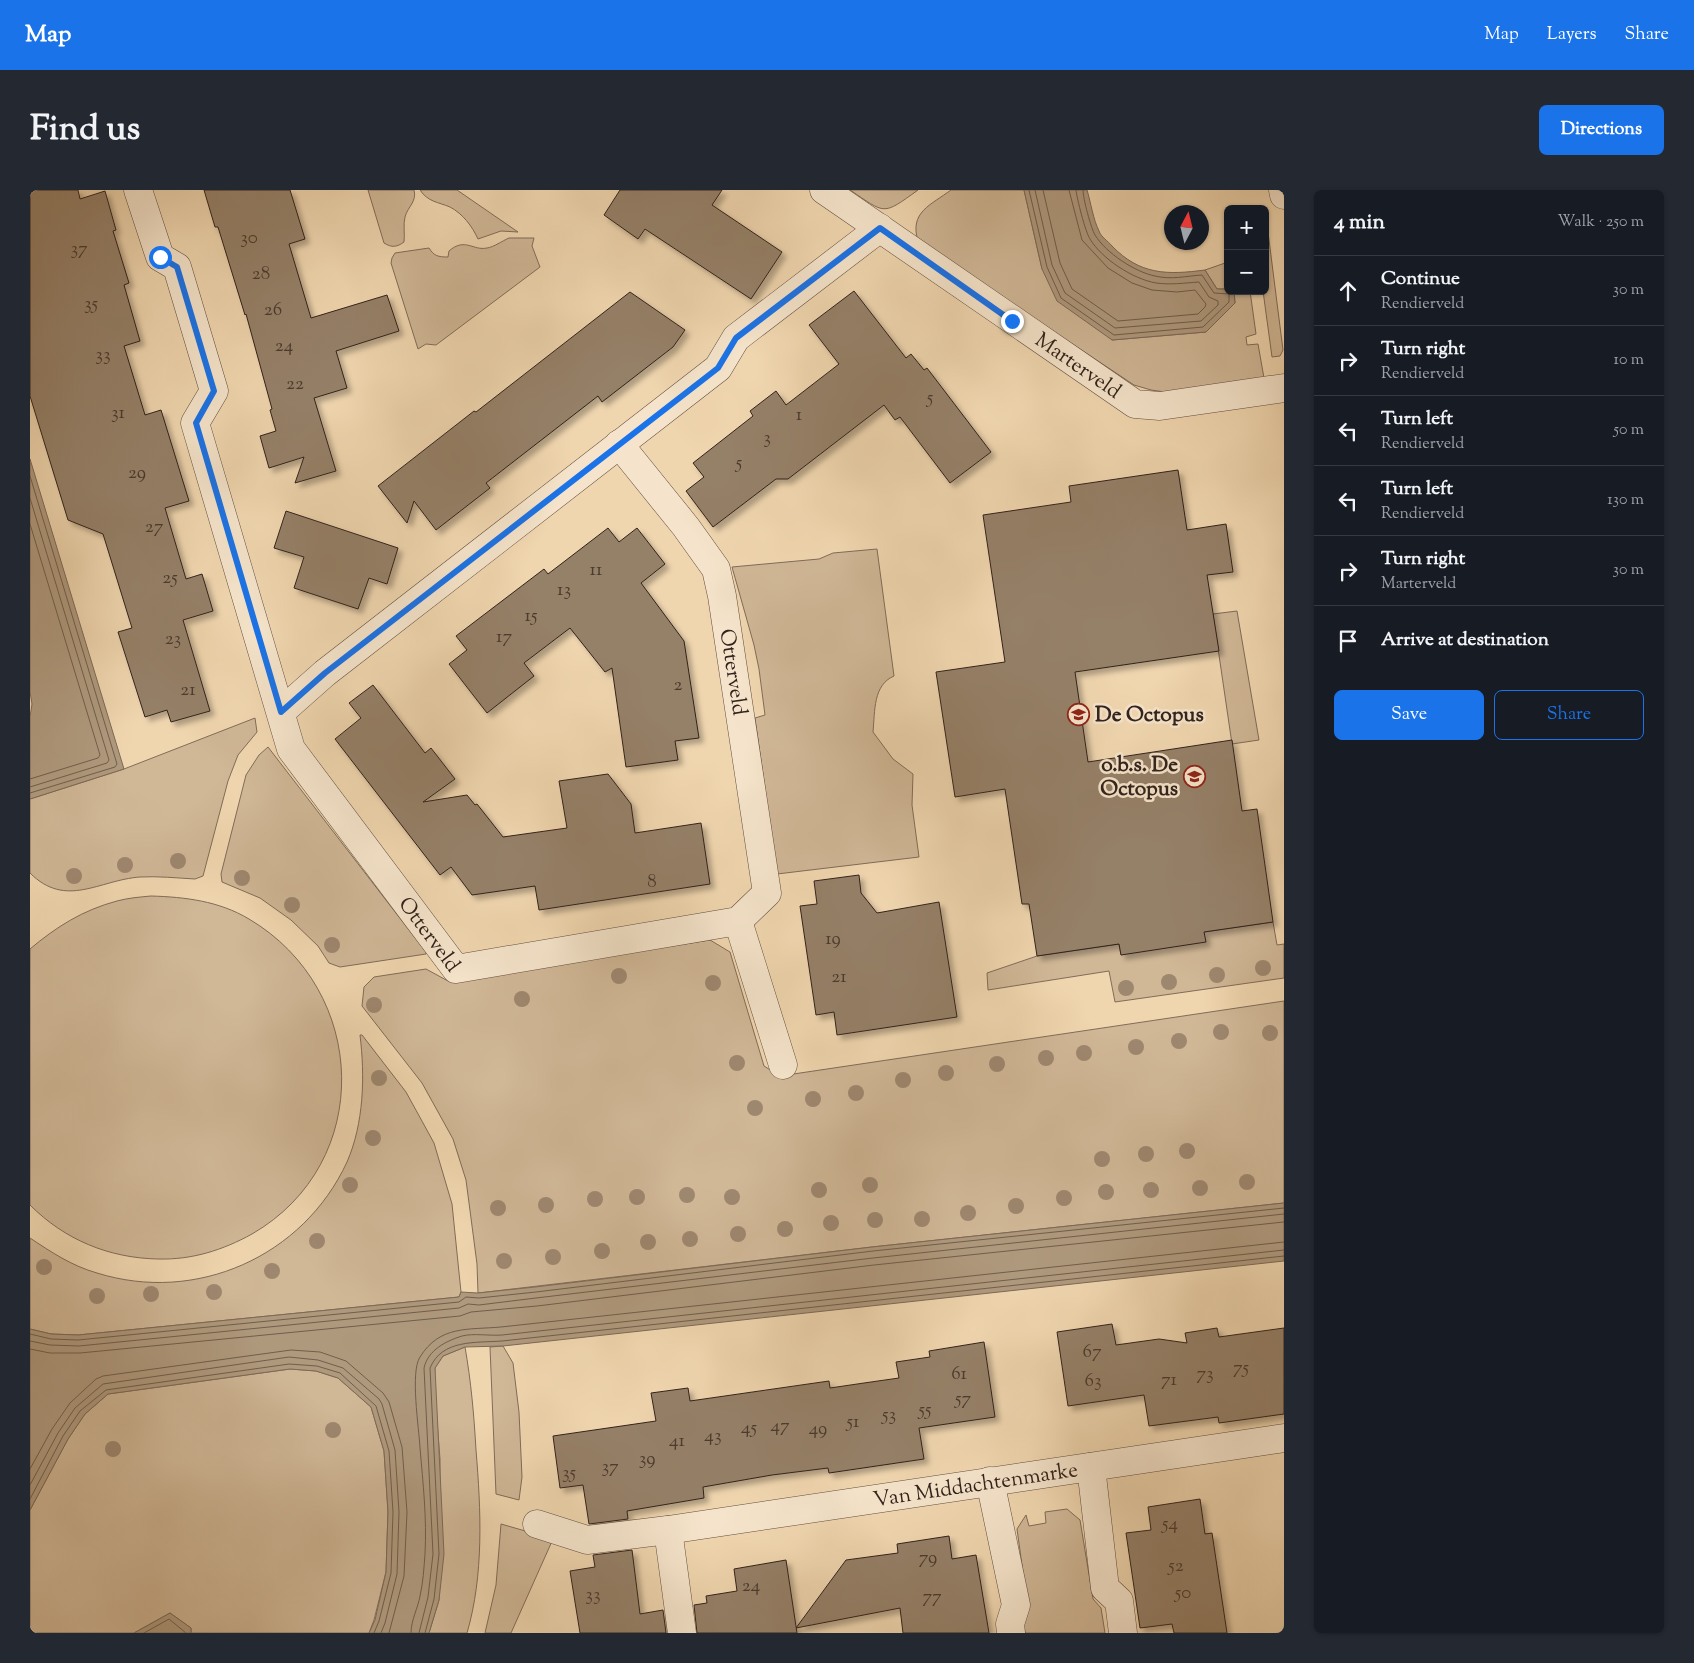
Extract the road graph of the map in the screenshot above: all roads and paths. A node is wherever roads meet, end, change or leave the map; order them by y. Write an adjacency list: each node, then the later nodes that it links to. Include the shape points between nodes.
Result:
1 (138, 190): 8 (street, via 160,257 177,267 214,391 196,423)
2 (824, 190): 5 (street, Marterveld)
3 (1284, 190): 4 (street)
4 (1284, 195)
5 (880, 228): 6 (street, Marterveld, via 1135,404 1160,406); 7 (street, via 736,338 718,368)
6 (1284, 388)
7 (619, 444): 8 (street, via 325,673); 9 (street, Otterveld, via 716,569 767,893)
8 (281, 712): 9 (street, Otterveld, via 291,749 456,968)
9 (738, 921): 10 (street)
10 (782, 1065)
11 (1284, 1438): 12 (street, Van Middachtenmarke)
12 (1091, 1467): 13 (street, Van Middachtenmarke); 18 (street, via 1106,1588 1119,1601)
13 (990, 1481): 15 (street, Van Middachtenmarke); 17 (street, via 1016,1604 1010,1624)
14 (537, 1524): 15 (street, Van Middachtenmarke, via 587,1540)
15 (668, 1530): 16 (street)
16 (682, 1633)
17 (1011, 1633)
18 (1123, 1633)

